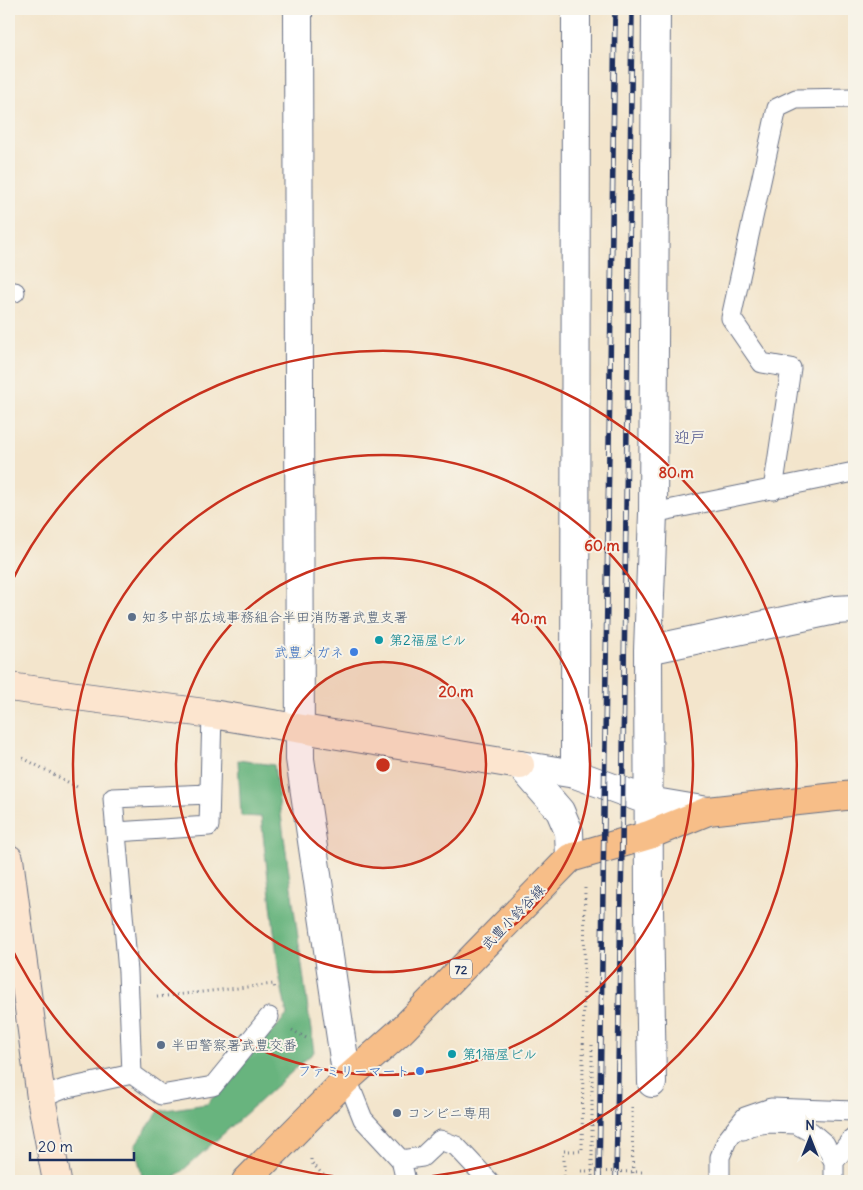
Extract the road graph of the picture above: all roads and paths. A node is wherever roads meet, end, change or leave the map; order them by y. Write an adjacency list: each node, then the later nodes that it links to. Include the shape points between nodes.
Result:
1 (298, 9): 12 (street)
2 (576, 9): 15 (street)
3 (656, 9): 7 (street)
4 (854, 98): 6 (lane, via 796,99 777,108 731,318 762,363 791,368)
5 (854, 472): 6 (lane)
6 (773, 490): 7 (lane)
7 (653, 513): 9 (street)
8 (854, 609): 9 (street, via 835,610)
9 (648, 650): 19 (street)
10 (9, 687): 11 (street)
11 (212, 714): 12 (street); 17 (lane)
12 (300, 729): 14 (street); 29 (street, via 300,760)
13 (23, 758): 16 (path)
14 (520, 765): 15 (street); 23 (street, via 560,810)
15 (575, 774): 19 (street)
16 (79, 788)
17 (209, 794): 21 (lane, via 209,826); 21 (lane, via 113,798)
18 (854, 795): 20 (main road)
19 (649, 801): 20 (street); 22 (street)
20 (708, 810): 22 (main road)
21 (116, 832): 25 (lane)
22 (649, 835): 23 (main road); 30 (street)
23 (578, 855): 29 (main road, 武豊小鈴谷線 / 72, via 402,1030); 41 (path, via 582,1151 564,1151)
24 (9, 859): 31 (street)
25 (129, 999): 26 (path, via 274,984 278,1006); 28 (lane)
26 (269, 1017): 28 (lane, via 213,1086 161,1095)
27 (592, 1042): 43 (path)
28 (132, 1074): 31 (lane, via 64,1089)
29 (347, 1079): 35 (lane, via 363,1119); 37 (main road, 武豊小鈴谷線 / 72)
30 (652, 1083)
31 (41, 1098): 38 (street)
32 (854, 1111): 34 (lane, via 771,1108 745,1117)
33 (854, 1138): 36 (lane)
34 (727, 1140): 36 (lane, via 749,1126 796,1124 825,1144); 45 (lane, via 720,1157)
35 (401, 1160): 39 (lane); 40 (lane, via 422,1157 440,1140 456,1146)
36 (834, 1162): 46 (lane)
37 (255, 1179)
38 (56, 1181)
39 (406, 1181)
40 (489, 1181)
41 (564, 1181)
42 (581, 1181): 44 (path, bridge, via 581,1171 645,1172)
43 (592, 1181)
44 (645, 1181)
45 (720, 1181)
46 (834, 1181)

